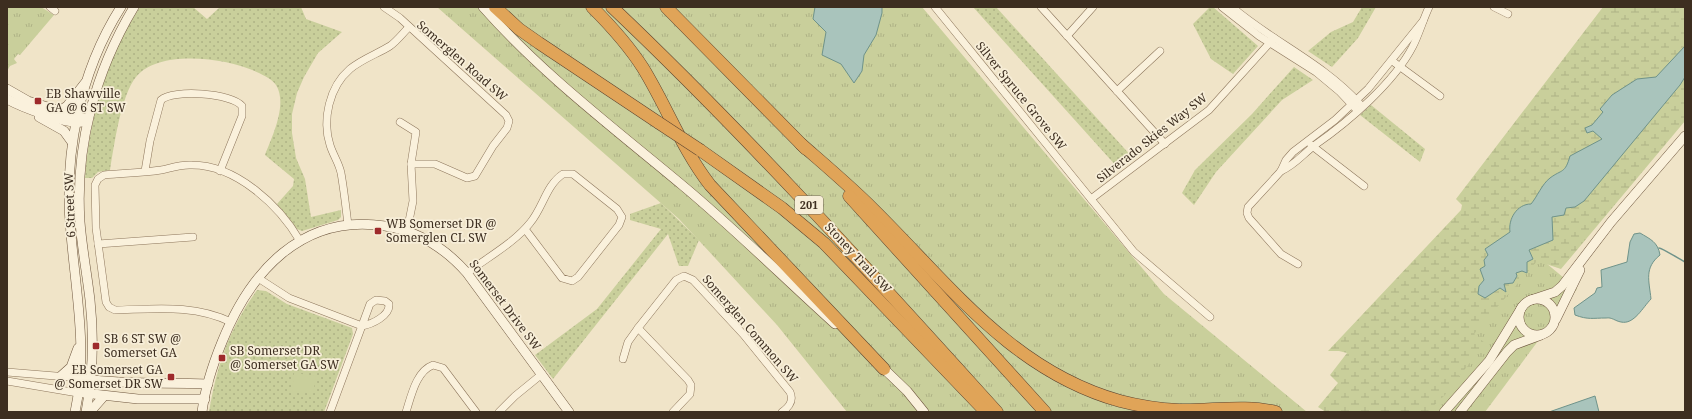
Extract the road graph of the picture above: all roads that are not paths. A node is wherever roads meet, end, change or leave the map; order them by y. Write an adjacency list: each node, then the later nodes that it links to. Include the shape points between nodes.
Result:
1 (122, 7): 24 (main road, 6 Street SW, via 99,50)
2 (134, 7): 34 (main road, 6 Street SW, via 104,66)
3 (384, 7): 18 (street)
4 (483, 7): 67 (main road, via 567,88 732,229)
5 (496, 7): 91 (highway, bridge, via 519,29 777,204 824,243)
6 (592, 7): 67 (highway, via 634,55 687,151 710,185)
7 (612, 7): 92 (highway, Stoney Trail SW / 201, via 780,175)
8 (666, 7): 39 (highway)
9 (935, 7): 47 (street, Silver Spruce Grove SW)
10 (1041, 7): 19 (street)
11 (1093, 7): 19 (street)
12 (1222, 7): 20 (street)
13 (1232, 7): 20 (street)
14 (1429, 7): 17 (street)
15 (1494, 7): 16 (street)
16 (1508, 14)
17 (1423, 21): 22 (street); 23 (street, via 1412,47)
18 (409, 27): 42 (street, Somerglen Road SW, via 506,115 509,121 478,173 472,177 467,178 435,164); 48 (street, Somerglen Road SW, via 391,45 364,58 349,70 337,85 328,108 326,129 341,172)
19 (1067, 36): 26 (street)
20 (1272, 41): 29 (street, via 1325,71); 40 (street, Silverado Skies Way SW, via 1209,110)
21 (1160, 51): 26 (street)
22 (1392, 60): 23 (street); 29 (street)
23 (1399, 66): 27 (street); 31 (street)
24 (88, 80): 32 (main road, via 67,106); 33 (main road, 6 Street SW)
25 (7, 89): 32 (main road, via 22,98)
26 (1117, 90): 40 (street)
27 (1440, 96)
28 (7, 99): 30 (main road)
29 (1354, 102): 31 (street); 37 (street)
30 (15, 104): 33 (main road); 38 (main road, via 64,131)
31 (1360, 109): 41 (street)
32 (59, 111): 33 (main road)
33 (77, 120): 34 (main road); 38 (main road, 6 Street SW)
34 (88, 121): 72 (main road, 6 Street SW, via 81,162 79,201 92,319)
35 (400, 122): 42 (street, via 416,132)
36 (1685, 136): 54 (main road)
37 (1306, 141): 41 (street); 44 (street, via 1286,160)
38 (72, 142): 65 (main road, 6 Street SW, via 68,190)
39 (801, 144): 93 (highway); 94 (highway, via 873,209 1004,339 1054,374 1103,396 1147,407 1180,410 1237,408)
40 (1165, 144): 47 (street, Silverado Skies Way SW)
41 (1314, 146): 44 (street, via 1291,166); 46 (street)
42 (411, 164): 50 (street, via 413,201)
43 (220, 171): 45 (street, via 191,165); 45 (street, via 242,116 242,106 236,101 224,98 190,94 170,96 162,100 151,136); 52 (street, via 242,182 267,201 285,219)
44 (1281, 171): 55 (street, via 1249,206 1247,213 1279,251)
45 (145, 172): 53 (street, via 104,175 96,182)
46 (1364, 186)
47 (1091, 199): 60 (street, Silver Spruce Grove SW, via 1134,252)
48 (348, 225): 50 (main road, Somerset Drive SW, via 374,224); 52 (main road, Somerset Drive SW, via 323,231)
49 (525, 229): 49 (street, via 550,189 560,176 568,173 574,174 617,209 622,217 614,231 578,277 572,281 562,278); 56 (street)
50 (407, 231): 56 (main road, Somerset Drive SW, via 438,247)
51 (193, 237): 53 (street)
52 (300, 241): 57 (main road, Somerset Drive SW, via 270,263)
53 (98, 244): 61 (street, via 106,302 111,308 193,310 209,312)
54 (1589, 250): 58 (main road, via 1562,286 1555,292); 62 (main road)
55 (1298, 264)
56 (467, 273): 69 (main road, Somerset Drive SW)
57 (258, 278): 61 (main road, Somerset Drive SW); 83 (street, via 289,298 362,326)
58 (1531, 300): 59 (main road); 62 (main road, via 1544,300 1549,303 1555,313)
59 (1522, 307): 64 (main road, via 1519,313 1521,325 1525,330); 95 (main road, via 1489,361)
60 (1210, 317)
61 (231, 322): 74 (main road, Somerset Drive SW)
62 (1554, 324): 64 (main road, via 1546,333)
63 (638, 328): 66 (street, via 628,342); 88 (street, via 692,385 690,394); 89 (street, Somerglen Common SW, via 676,280 684,276 689,278 743,334 790,392 791,404)
64 (1538, 335): 96 (main road, via 1514,345)
65 (81, 339): 70 (main road, via 71,367); 71 (main road, 6 Street SW)
66 (623, 359)
67 (884, 369): 90 (main road, via 908,391)
68 (7, 372): 70 (street)
69 (542, 374): 86 (street); 87 (main road, Somerset Drive SW)
70 (61, 376): 71 (street)
71 (80, 378): 72 (main road); 75 (main road, 6 Street SW)
72 (91, 380): 74 (main road); 76 (main road, 6 Street SW)
73 (7, 381): 75 (street)
74 (208, 384): 78 (main road, Somerset Drive SW)
75 (78, 393): 76 (main road); 79 (main road, 6 Street SW)
76 (89, 394): 77 (main road); 80 (main road, 6 Street SW)
77 (104, 396): 78 (main road); 81 (main road)
78 (205, 399): 82 (main road, Somerset Drive SW)
79 (75, 412)
80 (86, 412)
81 (90, 412)
82 (202, 412)
83 (330, 412)
84 (406, 412): 85 (street, via 418,380 427,368 433,365 443,368)
85 (476, 412)
86 (500, 412)
87 (570, 412)
88 (673, 412)
89 (782, 412)
90 (924, 412)
91 (986, 412)
92 (997, 412)
93 (1044, 412)
94 (1276, 412)
95 (1444, 412)
96 (1460, 412)

